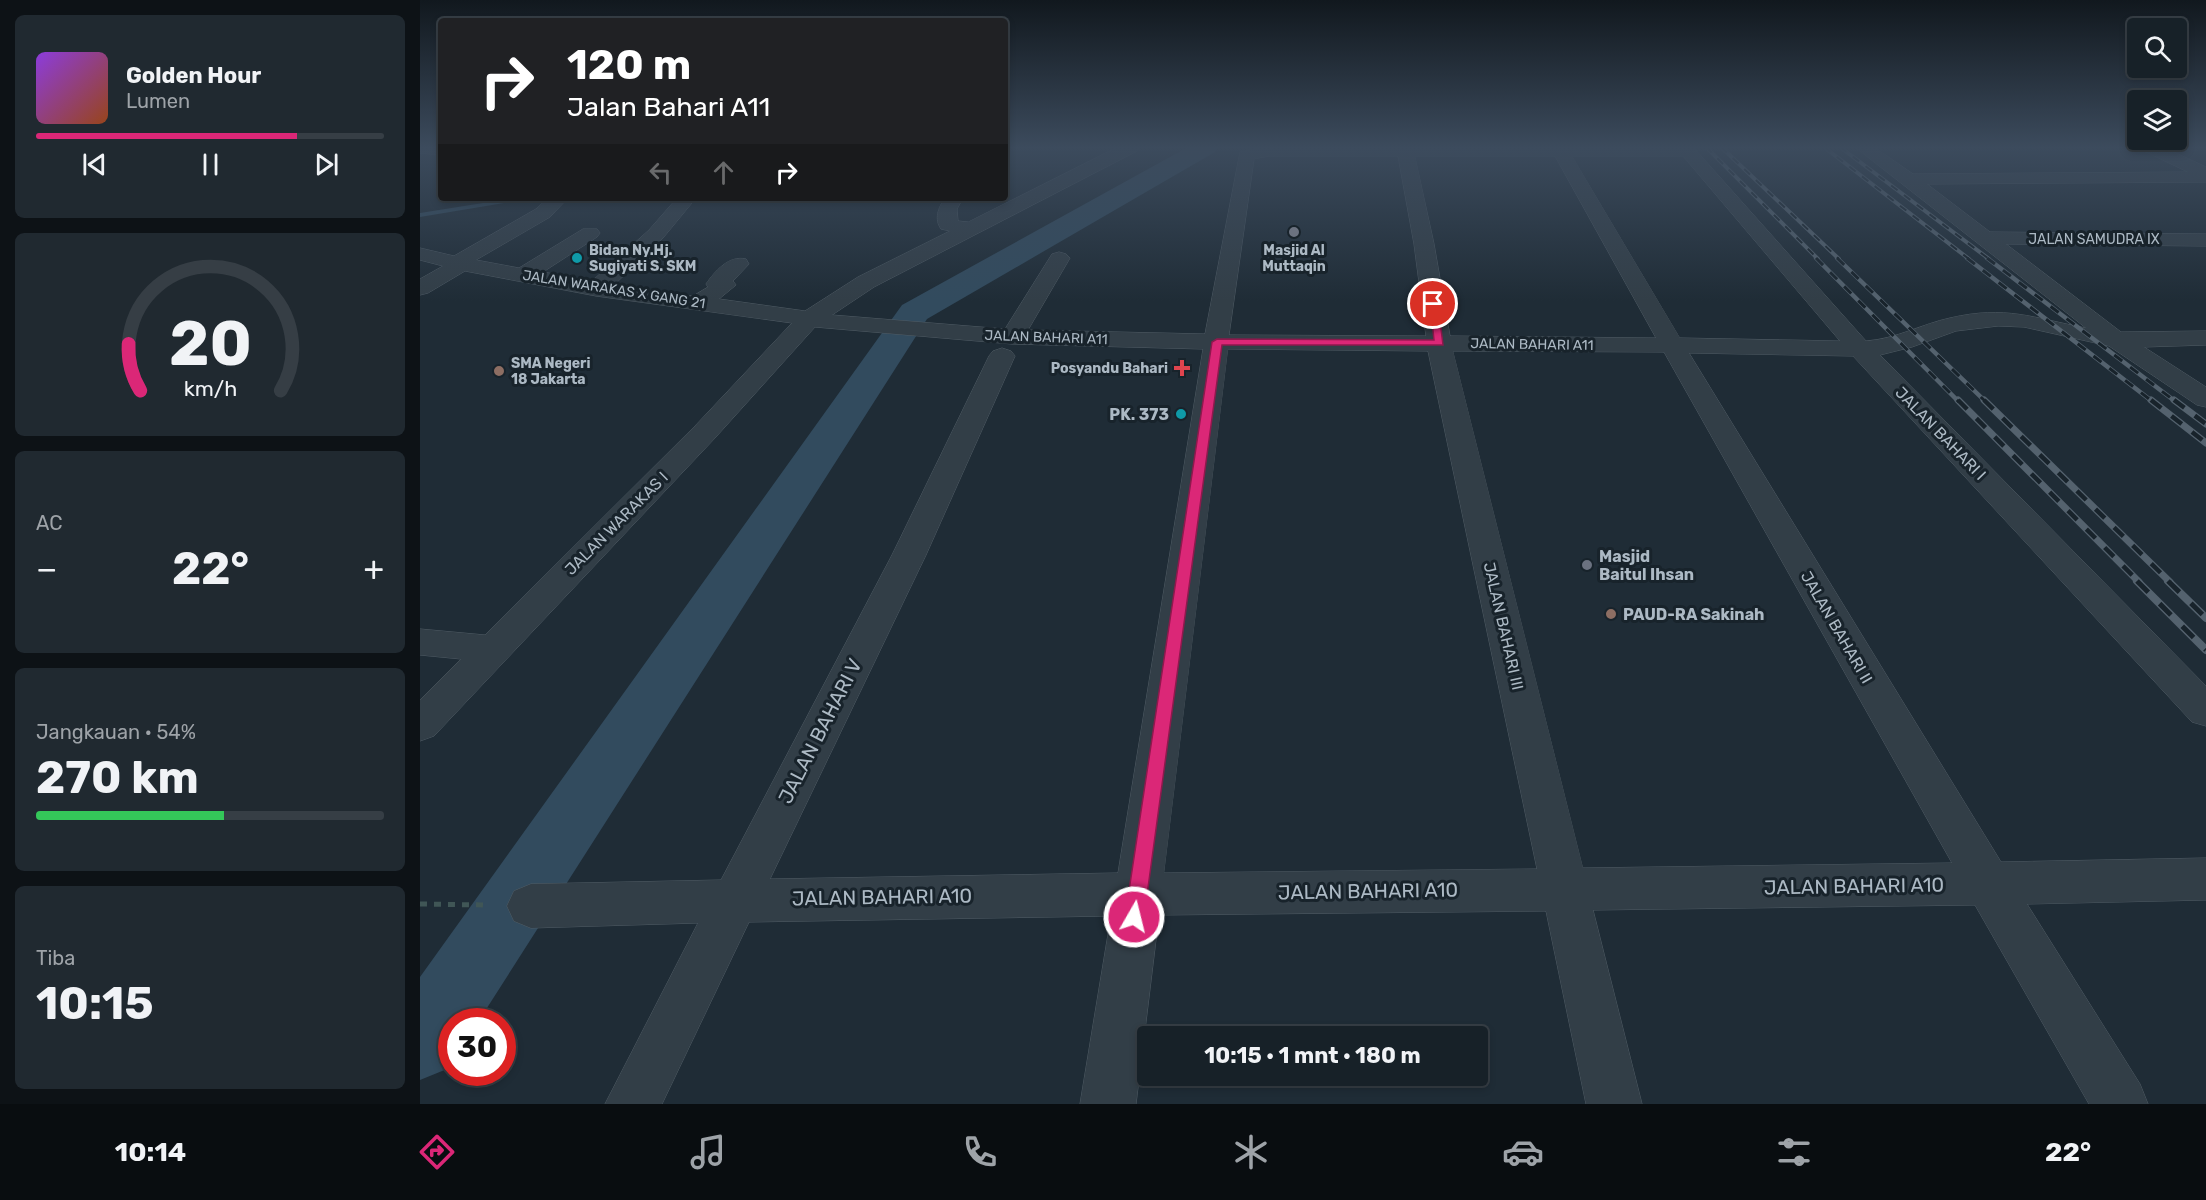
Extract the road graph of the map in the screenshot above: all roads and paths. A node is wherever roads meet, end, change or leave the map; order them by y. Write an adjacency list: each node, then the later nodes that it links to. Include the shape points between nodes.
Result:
1 (1030, 199): 10 (street, JALAN WARAKAS I)
2 (1239, 199): 25 (street)
3 (1414, 199): 27 (street, JALAN BAHARI III)
4 (1587, 199): 28 (street, JALAN BAHARI II)
5 (1729, 199): 29 (street, JALAN BAHARI I)
6 (1933, 199): 12 (street)
7 (558, 201): 16 (street)
8 (684, 201): 20 (street, via 656,234)
9 (952, 201): 10 (street, via 947,209 948,225)
10 (971, 229): 22 (street, JALAN WARAKAS I, via 866,282)
11 (590, 233): 18 (street)
12 (1983, 238): 13 (street, JALAN SAMUDRA IX); 23 (street)
13 (2206, 240)
14 (420, 254): 16 (street, JALAN WARAKAS X GANG 21)
15 (1059, 258): 26 (street, JALAN BAHARI V)
16 (459, 264): 18 (street, JALAN WARAKAS X GANG 21); 19 (street)
17 (738, 264): 21 (street, via 717,284 725,285)
18 (523, 275): 20 (street, JALAN WARAKAS X GANG 21)
19 (420, 288)
20 (596, 289): 21 (street, JALAN WARAKAS X GANG 21)
21 (698, 303): 22 (street, JALAN WARAKAS X GANG 21)
22 (809, 319): 26 (street, JALAN BAHARI A11); 32 (street, JALAN WARAKAS I, via 705,432)
23 (2114, 338): 24 (street, JALAN BAHARI A11); 29 (street, JALAN BAHARI A11, via 2090,336 2041,322 2002,319 1945,327 1904,344); 30 (street)
24 (2206, 339)
25 (1217, 342): 26 (street, JALAN BAHARI A11); 27 (street, JALAN BAHARI A11); 38 (street)
26 (998, 343): 39 (street, JALAN BAHARI V, via 909,555)
27 (1439, 343): 28 (street, JALAN BAHARI A11); 37 (street, JALAN BAHARI III)
28 (1671, 345): 29 (street, JALAN BAHARI A11); 36 (street, JALAN BAHARI II)
29 (1860, 349): 33 (street, JALAN BAHARI I)
30 (2206, 399)
31 (420, 642): 32 (street)
32 (492, 649): 34 (street, JALAN WARAKAS I)
33 (2206, 711)
34 (420, 725)
35 (2206, 879): 36 (street, JALAN BAHARI A10)
36 (1988, 884): 37 (street, JALAN BAHARI A10); 45 (street, JALAN BAHARI II)
37 (1565, 889): 38 (street, JALAN BAHARI A10); 44 (street, JALAN BAHARI III)
38 (1138, 893): 39 (street, JALAN BAHARI A10); 43 (street)
39 (736, 900): 41 (street, JALAN BAHARI A10); 42 (street, JALAN BAHARI V)
40 (424, 904): 41 (path)
41 (513, 906)
42 (633, 1104)
43 (1108, 1104)
44 (1614, 1104)
45 (2120, 1104)

